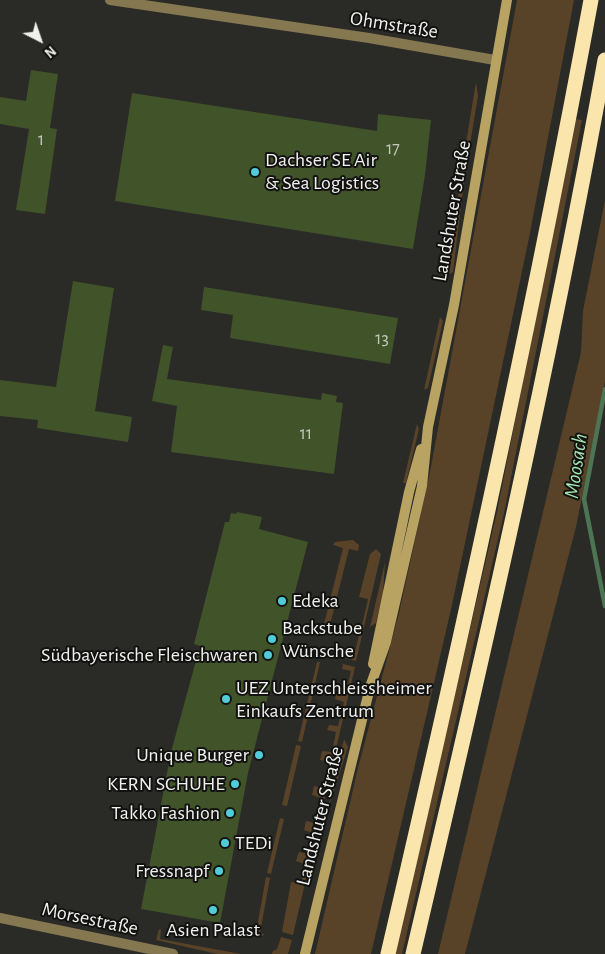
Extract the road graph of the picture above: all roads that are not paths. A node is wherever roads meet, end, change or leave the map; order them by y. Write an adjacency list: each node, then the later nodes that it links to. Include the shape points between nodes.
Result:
1 (110, 0): 4 (street, Ohmstraße)
2 (507, 0): 5 (main road, Landshuter Straße)
3 (591, 0): 10 (highway, via 542,259)
4 (170, 4): 5 (street, Ohmstraße)
5 (495, 60): 9 (main road, Landshuter Straße, via 468,228 428,427 422,486 386,642 370,687)
6 (605, 60): 11 (highway, via 545,370 482,663)
7 (0, 918): 8 (street, Morsestraße)
8 (173, 954)
9 (305, 954)
10 (388, 954)
11 (414, 954)

